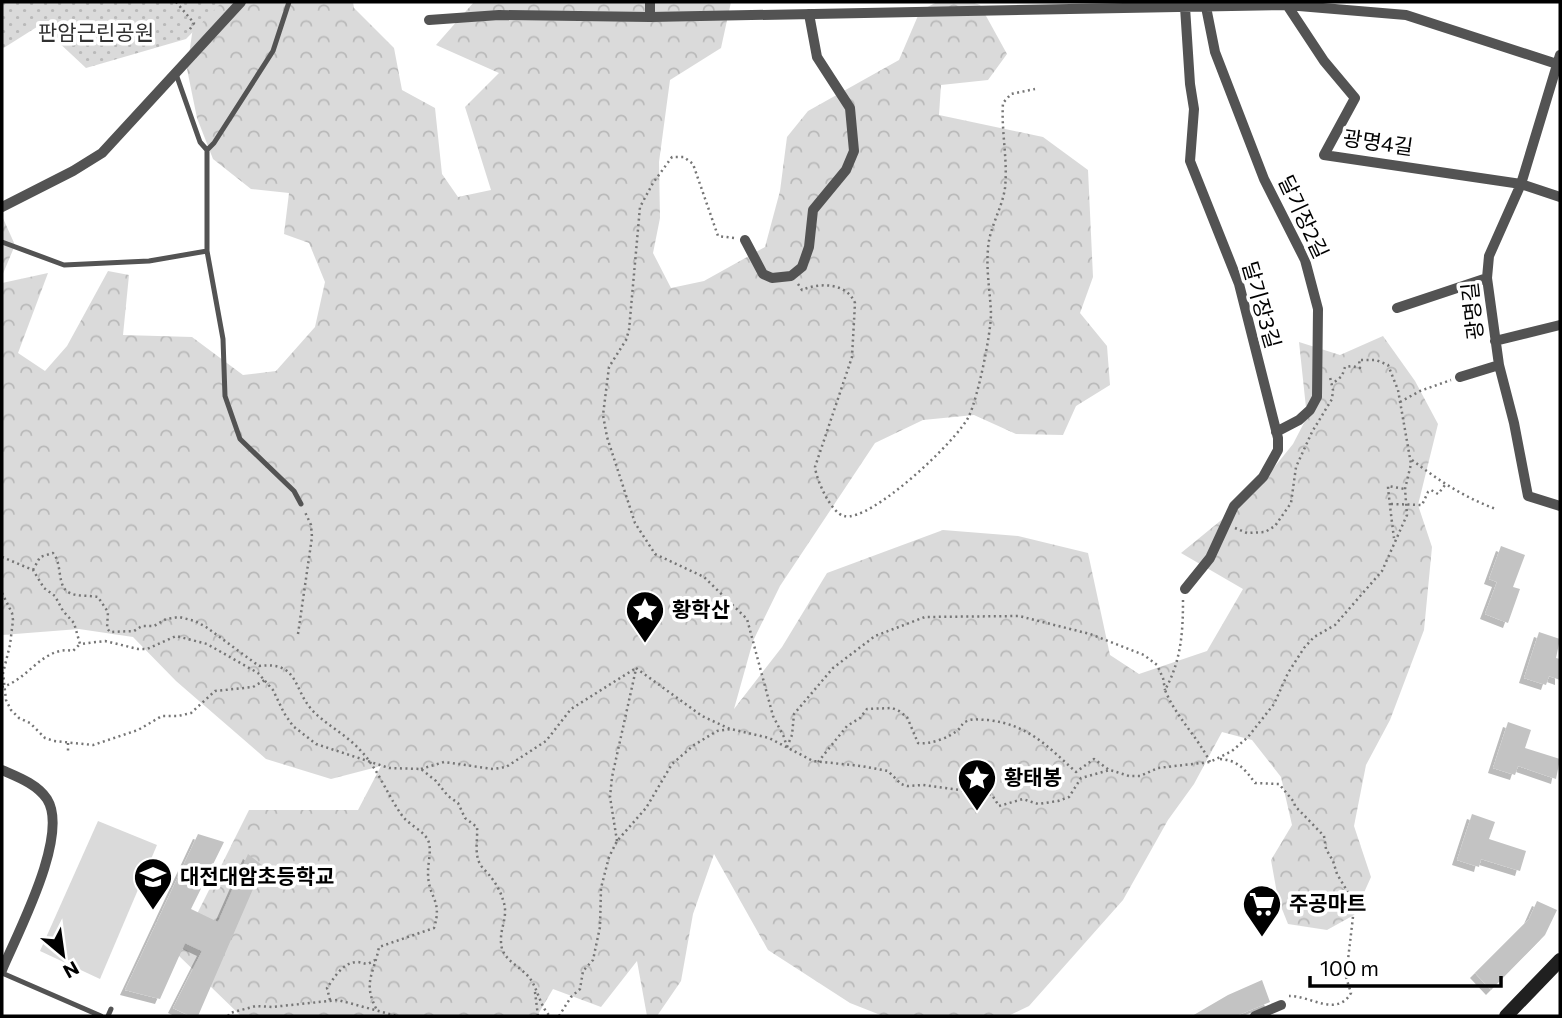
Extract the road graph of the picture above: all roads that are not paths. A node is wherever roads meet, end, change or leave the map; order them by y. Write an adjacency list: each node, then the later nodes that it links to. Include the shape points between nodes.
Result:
1 (242, 2): 20 (street)
2 (289, 2): 21 (lane, via 273,51)
3 (499, 2): 15 (street)
4 (650, 2): 17 (street)
5 (790, 2): 13 (street)
6 (1406, 2): 16 (street)
7 (1255, 4): 9 (street); 12 (street)
8 (1105, 5): 10 (street); 11 (street)
9 (1287, 5): 16 (street); 22 (street, 광명4길, via 1355,98 1324,155)
10 (946, 7): 14 (street)
11 (1185, 7): 12 (street); 34 (street, 달기장3길, via 1194,109 1190,160 1239,284)
12 (1206, 7): 34 (street, 달기장2길, via 1214,52 1264,179 1305,260 1318,309 1317,397 1299,420)
13 (790, 14): 14 (street); 17 (street)
14 (809, 14): 25 (street, via 817,57 850,107 854,151 846,170 813,209 809,247 802,267 791,276 763,274)
15 (499, 15): 17 (street); 18 (street)
16 (1406, 15): 19 (street)
17 (650, 17)
18 (429, 20)
19 (1559, 61): 22 (street, 광명길)
20 (176, 74): 21 (lane, via 200,142); 24 (street, via 102,153)
21 (208, 149): 27 (lane)
22 (1521, 184): 23 (street, 광명4길); 28 (street, 광명길, via 1489,256)
23 (1560, 197)
24 (2, 207)
25 (745, 240)
26 (2, 242): 27 (lane, via 64,265 149,261)
27 (207, 251): 35 (lane, via 232,421 240,439)
28 (1487, 278): 29 (street); 31 (street, 광명길)
29 (1397, 308)
30 (1560, 325): 31 (street)
31 (1495, 341): 32 (street, 광명길)
32 (1499, 365): 33 (street); 36 (street, 광명길, via 1528,496)
33 (1460, 377)
34 (1276, 432): 37 (street, 달기장3길, via 1278,450 1263,477 1234,506 1210,558)
35 (301, 503)
36 (1560, 506)
37 (1185, 589)
38 (2, 770): 40 (street, via 48,800 53,826 44,872)
39 (1560, 960): 46 (main road)
40 (2, 971): 43 (lane)
41 (1281, 1005): 45 (street)
42 (111, 1009): 44 (lane)
43 (101, 1016)
44 (108, 1016)
45 (1255, 1016)
46 (1506, 1016)

